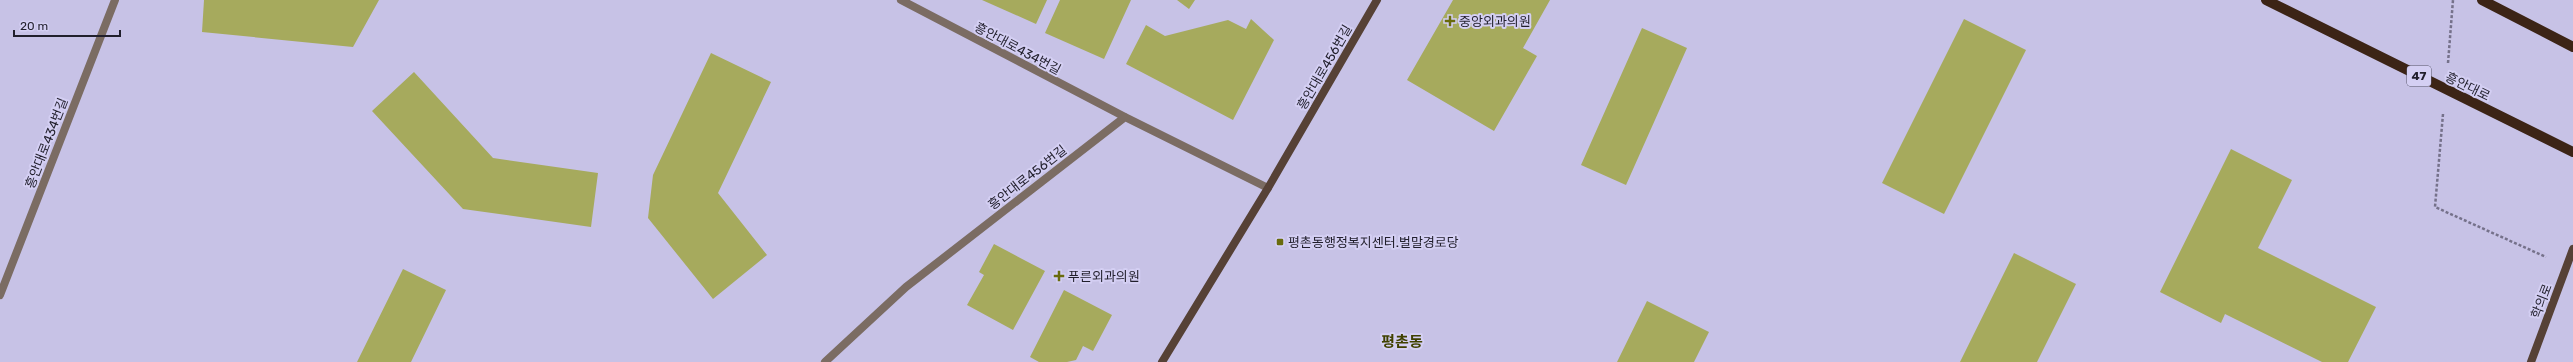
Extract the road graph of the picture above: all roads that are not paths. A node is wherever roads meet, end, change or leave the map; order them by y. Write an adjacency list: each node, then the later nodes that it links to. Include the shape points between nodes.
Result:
1 (115, 0): 11 (street, 흥안대로434번길)
2 (901, 0): 7 (street, 흥안대로434번길)
3 (1377, 0): 9 (street, 흥안대로456번길)
4 (2266, 0): 8 (main road, 흥안대로 / 47)
5 (2482, 0): 6 (main road)
6 (2573, 47)
7 (1124, 117): 9 (street); 12 (street, 흥안대로456번길, via 906,287)
8 (2573, 152)
9 (1268, 188): 13 (street, 흥안대로456번길)
10 (2573, 249): 14 (street, 학의로)
11 (0, 295)
12 (825, 362)
13 (1162, 362)
14 (2531, 362)

